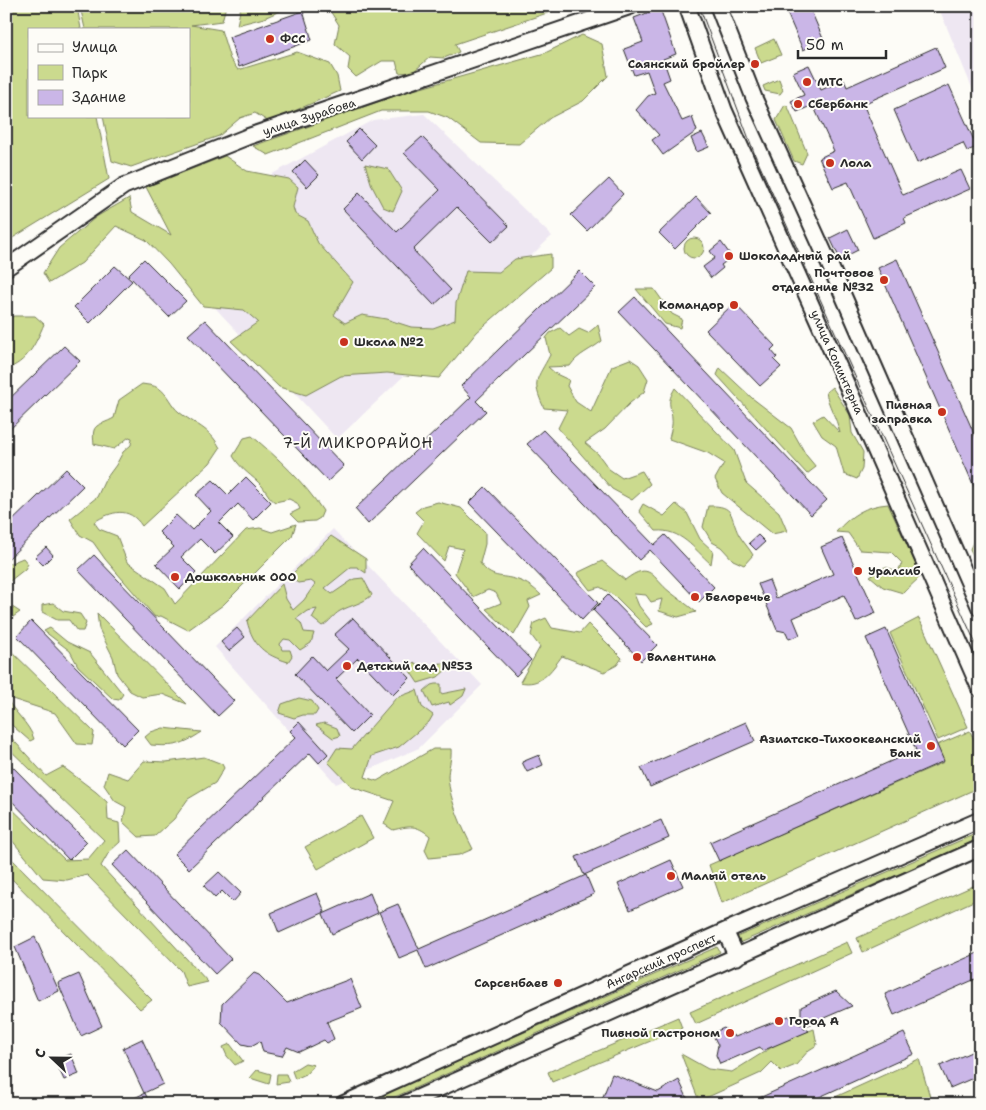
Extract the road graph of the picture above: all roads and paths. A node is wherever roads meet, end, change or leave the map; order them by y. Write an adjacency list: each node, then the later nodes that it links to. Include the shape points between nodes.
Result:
1 (632, 6): 4 (street, улица Зурабова, via 248,137 124,186)
2 (687, 6): 6 (street, улица Коминтерна, via 724,110)
3 (718, 6): 5 (street, via 754,98)
4 (6, 268)
5 (980, 608)
6 (980, 689)
7 (980, 820): 9 (street, Ангарский проспект)
8 (980, 848): 10 (street)
9 (725, 931): 10 (street); 11 (street, Ангарский проспект)
10 (737, 958): 12 (street)
11 (343, 1104)
12 (404, 1104)

